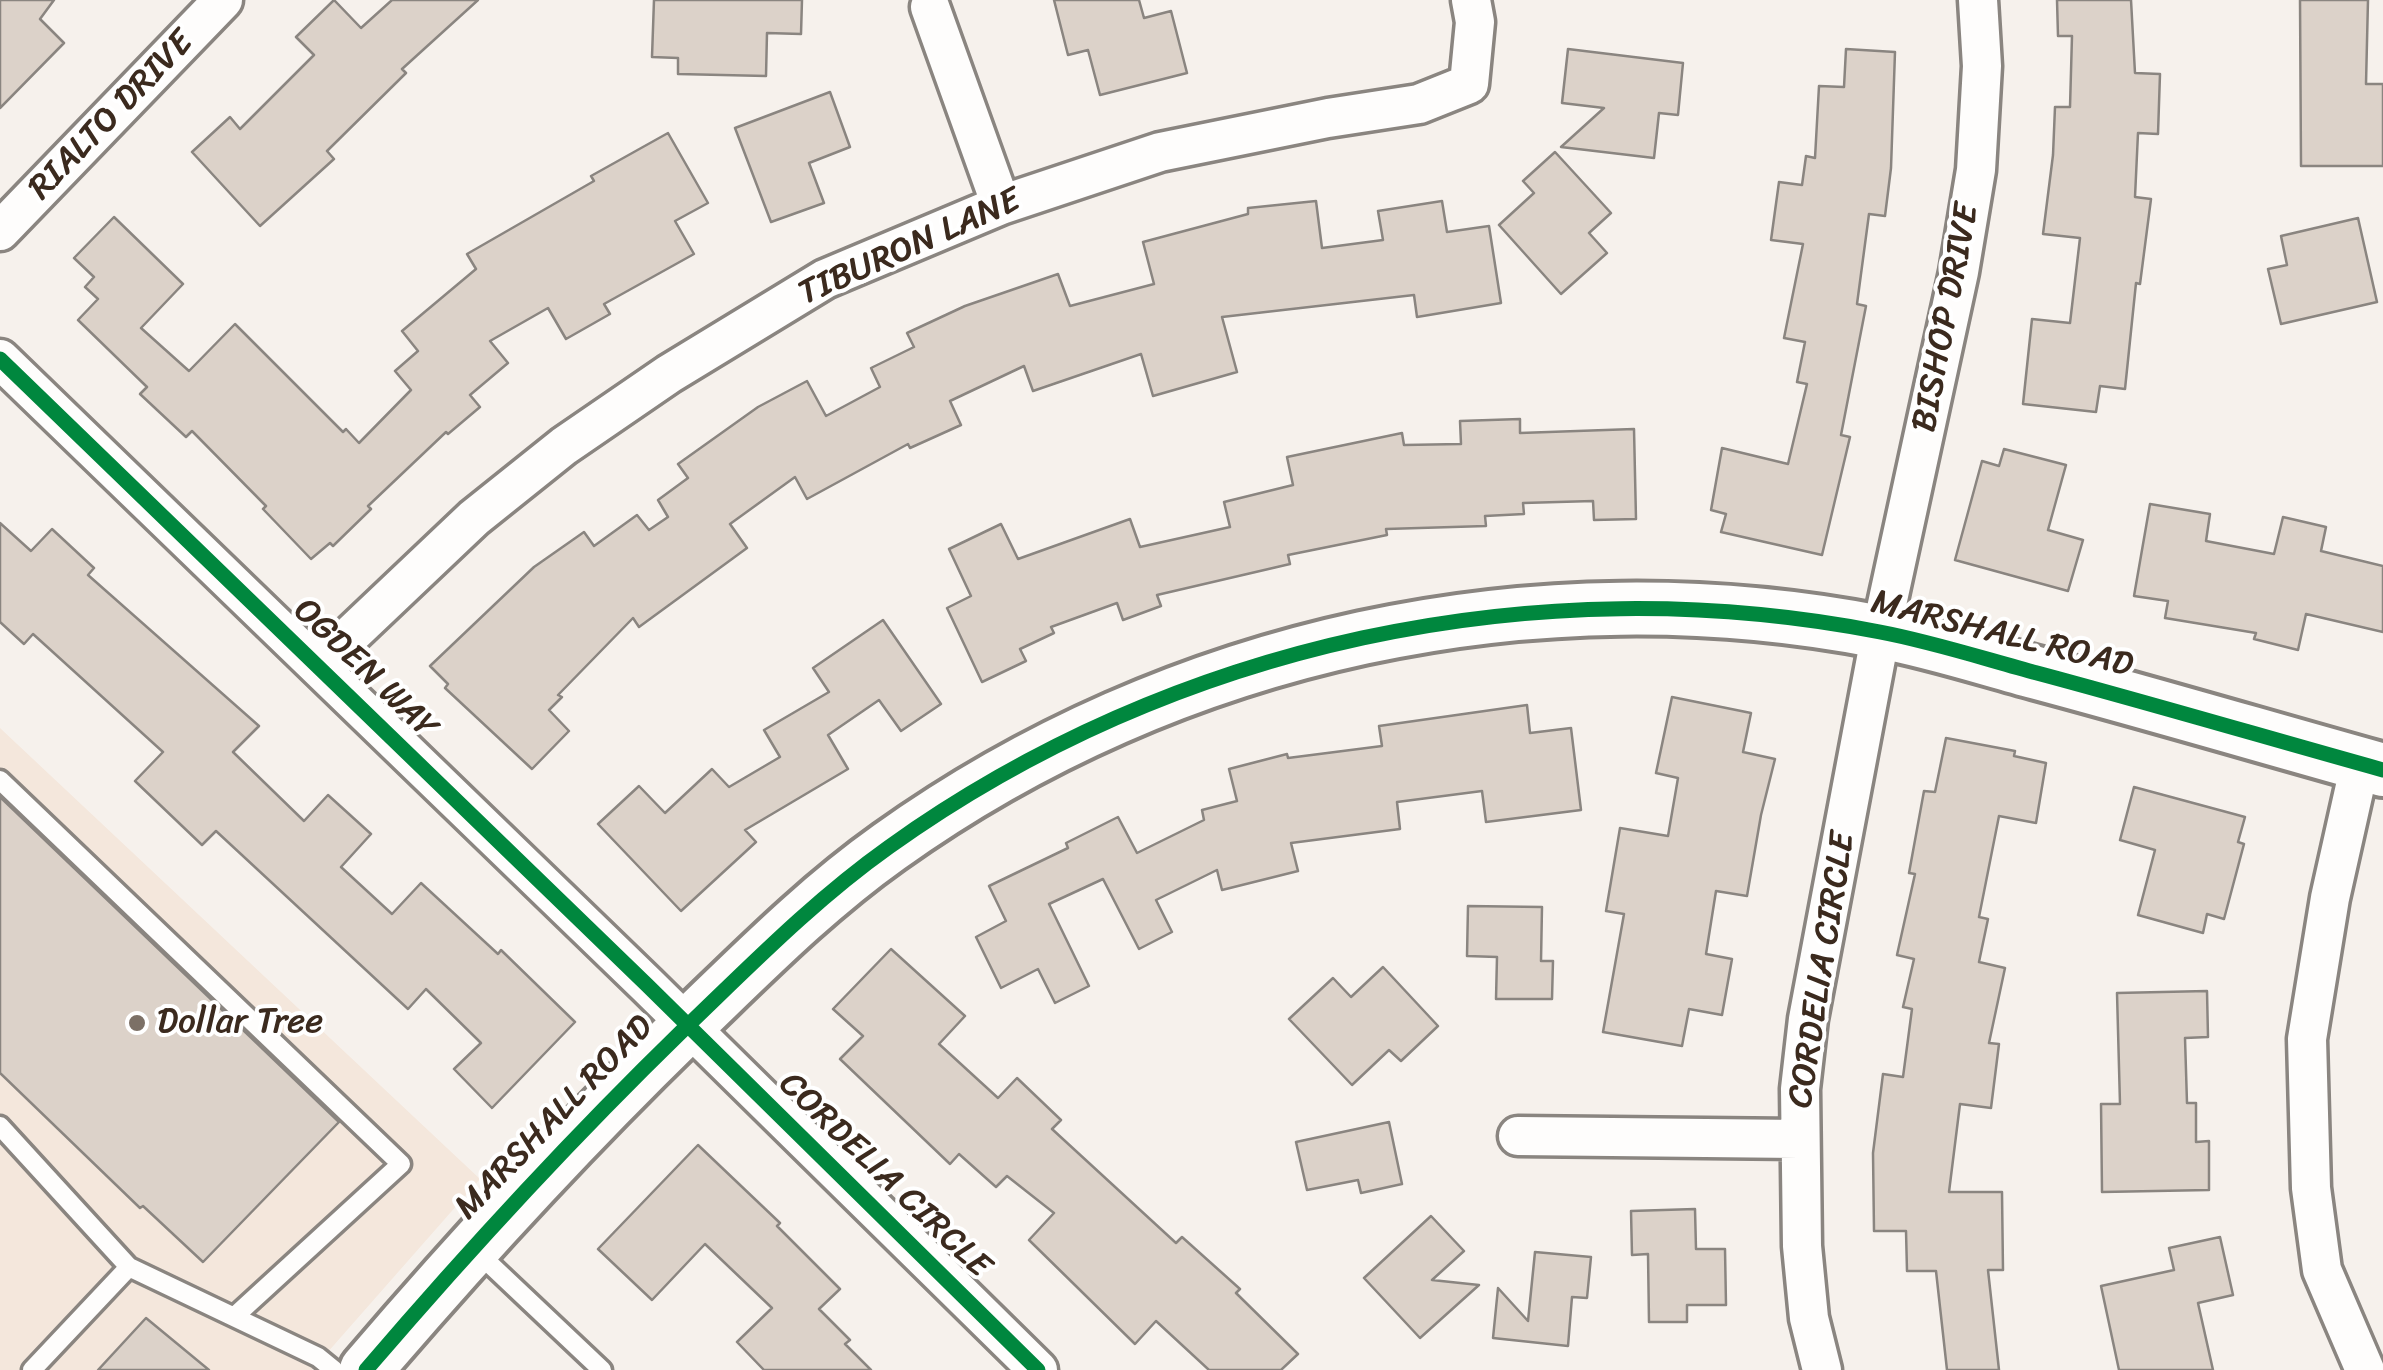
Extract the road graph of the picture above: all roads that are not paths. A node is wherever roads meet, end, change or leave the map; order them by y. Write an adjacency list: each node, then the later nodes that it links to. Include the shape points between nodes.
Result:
1 (223, 0): 6 (street, RIALTO DRIVE)
2 (1471, 0): 5 (street, TIBURON LANE, via 1470,84 1419,104 1160,152)
3 (1978, 0): 8 (street, BISHOP DRIVE, via 1976,170)
4 (930, 7): 5 (street)
5 (1001, 204): 9 (street, TIBURON LANE, via 825,279 669,374 474,518)
6 (0, 231)
7 (0, 359): 9 (street, OGDEN WAY)
8 (1881, 632): 10 (street, MARSHALL ROAD); 12 (street, MARSHALL ROAD, via 1697,610 1558,610 1406,628 1190,686 1077,736 911,832 778,937); 15 (street, CORDELIA CIRCLE, via 1808,1019)
9 (318, 666): 12 (street, OGDEN WAY)
10 (2371, 767): 25 (street, via 2330,898 2307,1039 2311,1188 2322,1270)
11 (0, 780): 18 (lane, via 401,1164)
12 (688, 1026): 16 (street, MARSHALL ROAD); 23 (street, CORDELIA CIRCLE)
13 (0, 1126): 17 (lane)
14 (1518, 1136): 15 (street)
15 (1799, 1140): 24 (street, CORDELIA CIRCLE, via 1809,1318)
16 (471, 1246): 21 (street, MARSHALL ROAD); 22 (lane)
17 (129, 1267): 18 (lane); 19 (lane)
18 (235, 1316): 20 (lane)
19 (32, 1370)
20 (334, 1370)
21 (366, 1370)
22 (602, 1370)
23 (1038, 1370)
24 (1822, 1370)
25 (2365, 1370)

